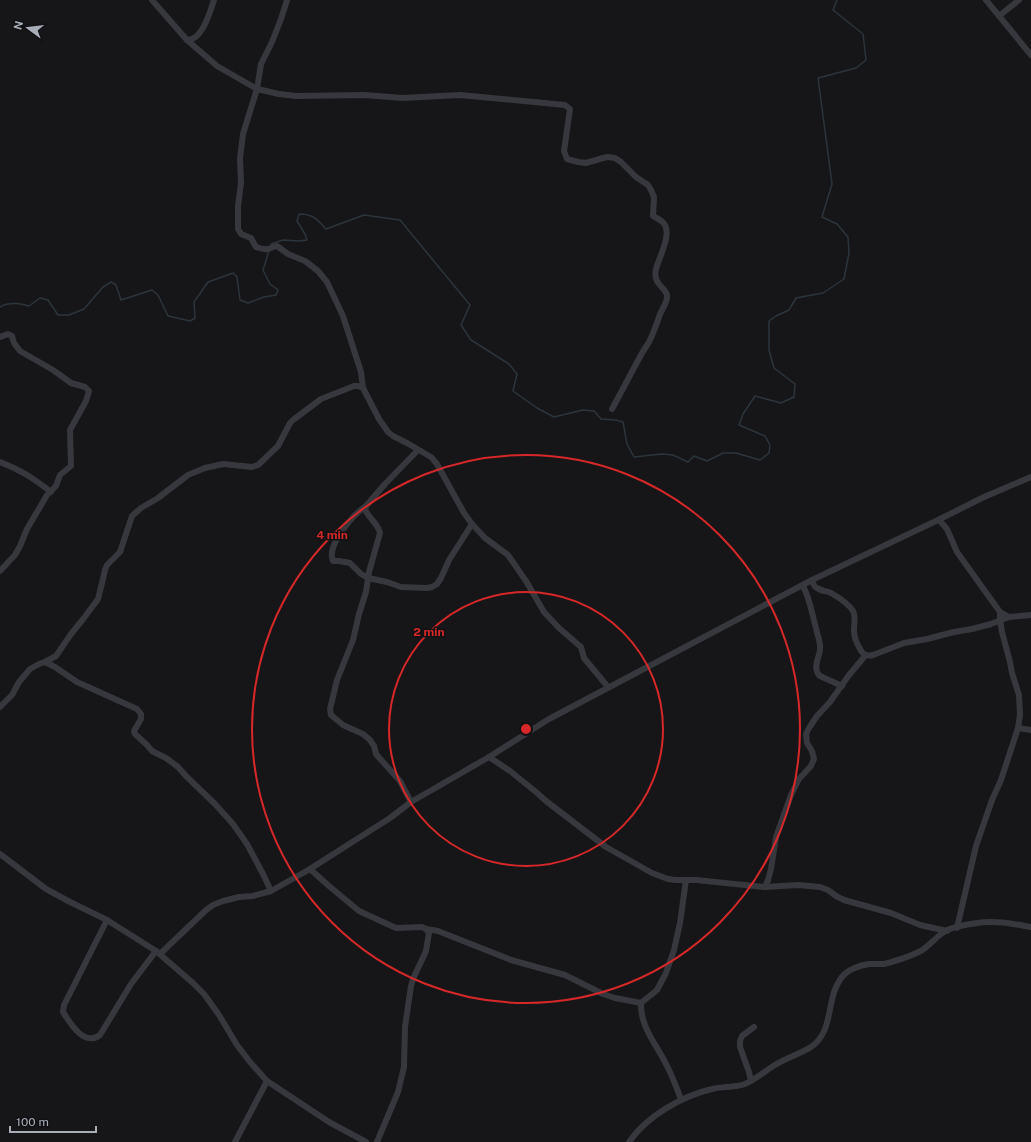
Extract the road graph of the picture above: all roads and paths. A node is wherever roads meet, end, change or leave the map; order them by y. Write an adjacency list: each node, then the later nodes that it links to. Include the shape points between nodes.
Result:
1 (152, 0): 7 (street)
2 (214, 0): 7 (street, via 200,34)
3 (287, 0): 9 (street, via 272,42 260,64)
4 (986, 0): 6 (street)
5 (1020, 0): 6 (street)
6 (999, 16): 8 (street)
7 (187, 40): 9 (street, via 217,66)
8 (1031, 55)
9 (256, 89): 11 (street, via 243,134 238,229 241,234 251,238 256,247 270,249 277,246 305,261 327,282 343,316 361,372); 12 (street, via 296,96 364,95 403,98 460,95 566,105 570,109 564,151 567,159 586,163 608,157 621,162 652,190 653,216 666,227 664,247 655,278 668,297 648,344)
10 (0, 337): 16 (street, via 8,334 12,336 20,352 89,391 70,430 71,466 60,475)
11 (363, 388): 13 (street, via 388,432); 29 (street, via 354,386 322,399 293,420 278,446 258,465 252,467 223,464 205,468 188,475 140,508 132,516 120,552 105,570 98,600 56,656)
12 (612, 409)
13 (418, 450): 17 (street); 19 (street, via 431,457 437,464)
14 (0, 462): 16 (street, via 32,477)
15 (1031, 477): 18 (street)
16 (51, 492): 20 (street, via 27,529 15,555)
17 (366, 506): 21 (street, via 366,511 380,533); 21 (street, via 338,536 331,559 350,563)
18 (939, 520): 22 (street); 24 (street, via 947,529 957,552)
19 (472, 524): 21 (street, via 449,560 441,578 432,587 401,587); 31 (street, via 485,538 508,555 544,612 581,647 584,658)
20 (0, 571)
21 (368, 578): 36 (street, via 353,640 337,680 330,709 332,715 343,725 370,740 376,754 400,782)
22 (812, 580): 23 (street); 28 (street, via 815,587 832,594 853,611 855,640)
23 (803, 586): 30 (street, via 820,642 817,674); 31 (street)
24 (1000, 612): 26 (street); 27 (street)
25 (1031, 614): 26 (street)
26 (1009, 617): 27 (street)
27 (1000, 620): 28 (street, via 972,629 904,643); 33 (street, via 1019,695)
28 (865, 656): 30 (street)
29 (46, 662): 32 (street, via 30,669); 41 (street, via 77,682 137,709 141,719 134,731 135,734 152,751 178,767 233,824 247,844)
30 (842, 686): 40 (street, via 806,734 814,759 791,795 776,837)
31 (608, 687): 35 (street, via 549,719)
32 (0, 707)
33 (1018, 728): 34 (street); 44 (street, via 1001,780 981,828)
34 (1031, 730)
35 (489, 757): 36 (street); 39 (street, via 606,847 652,873 668,879)
36 (412, 802): 38 (street)
37 (0, 854): 42 (street, via 46,888)
38 (310, 869): 41 (street); 45 (street, via 359,911 396,928)
39 (686, 880): 40 (street); 48 (street, via 680,923 668,967 657,990)
40 (765, 887): 46 (street, via 820,887 844,900 891,913 920,925)
41 (271, 891): 47 (street, via 223,901 213,906)
42 (107, 920): 47 (street); 47 (street, via 62,1012 82,1036 92,1038 100,1035 131,984)
43 (1031, 927): 44 (street, via 989,922)
44 (957, 928): 46 (street)
45 (426, 929): 48 (street, via 511,960 565,975 615,998); 55 (street, via 429,933 426,951 413,979 404,1027 404,1067 398,1092)
46 (947, 931): 51 (street, via 920,951 899,960 884,964 867,964 842,976 833,996 828,1022 819,1040)
47 (158, 953): 50 (street, via 204,994 237,1045)
48 (641, 1003): 52 (street, via 643,1019 651,1040 668,1067)
49 (754, 1027): 51 (street, via 742,1036 740,1041)
50 (267, 1081): 53 (street); 54 (street, via 329,1122)
51 (751, 1081): 52 (street, via 739,1086 710,1089)
52 (681, 1099): 56 (street, via 646,1124)
53 (235, 1142)
54 (366, 1142)
55 (377, 1142)
56 (629, 1142)

